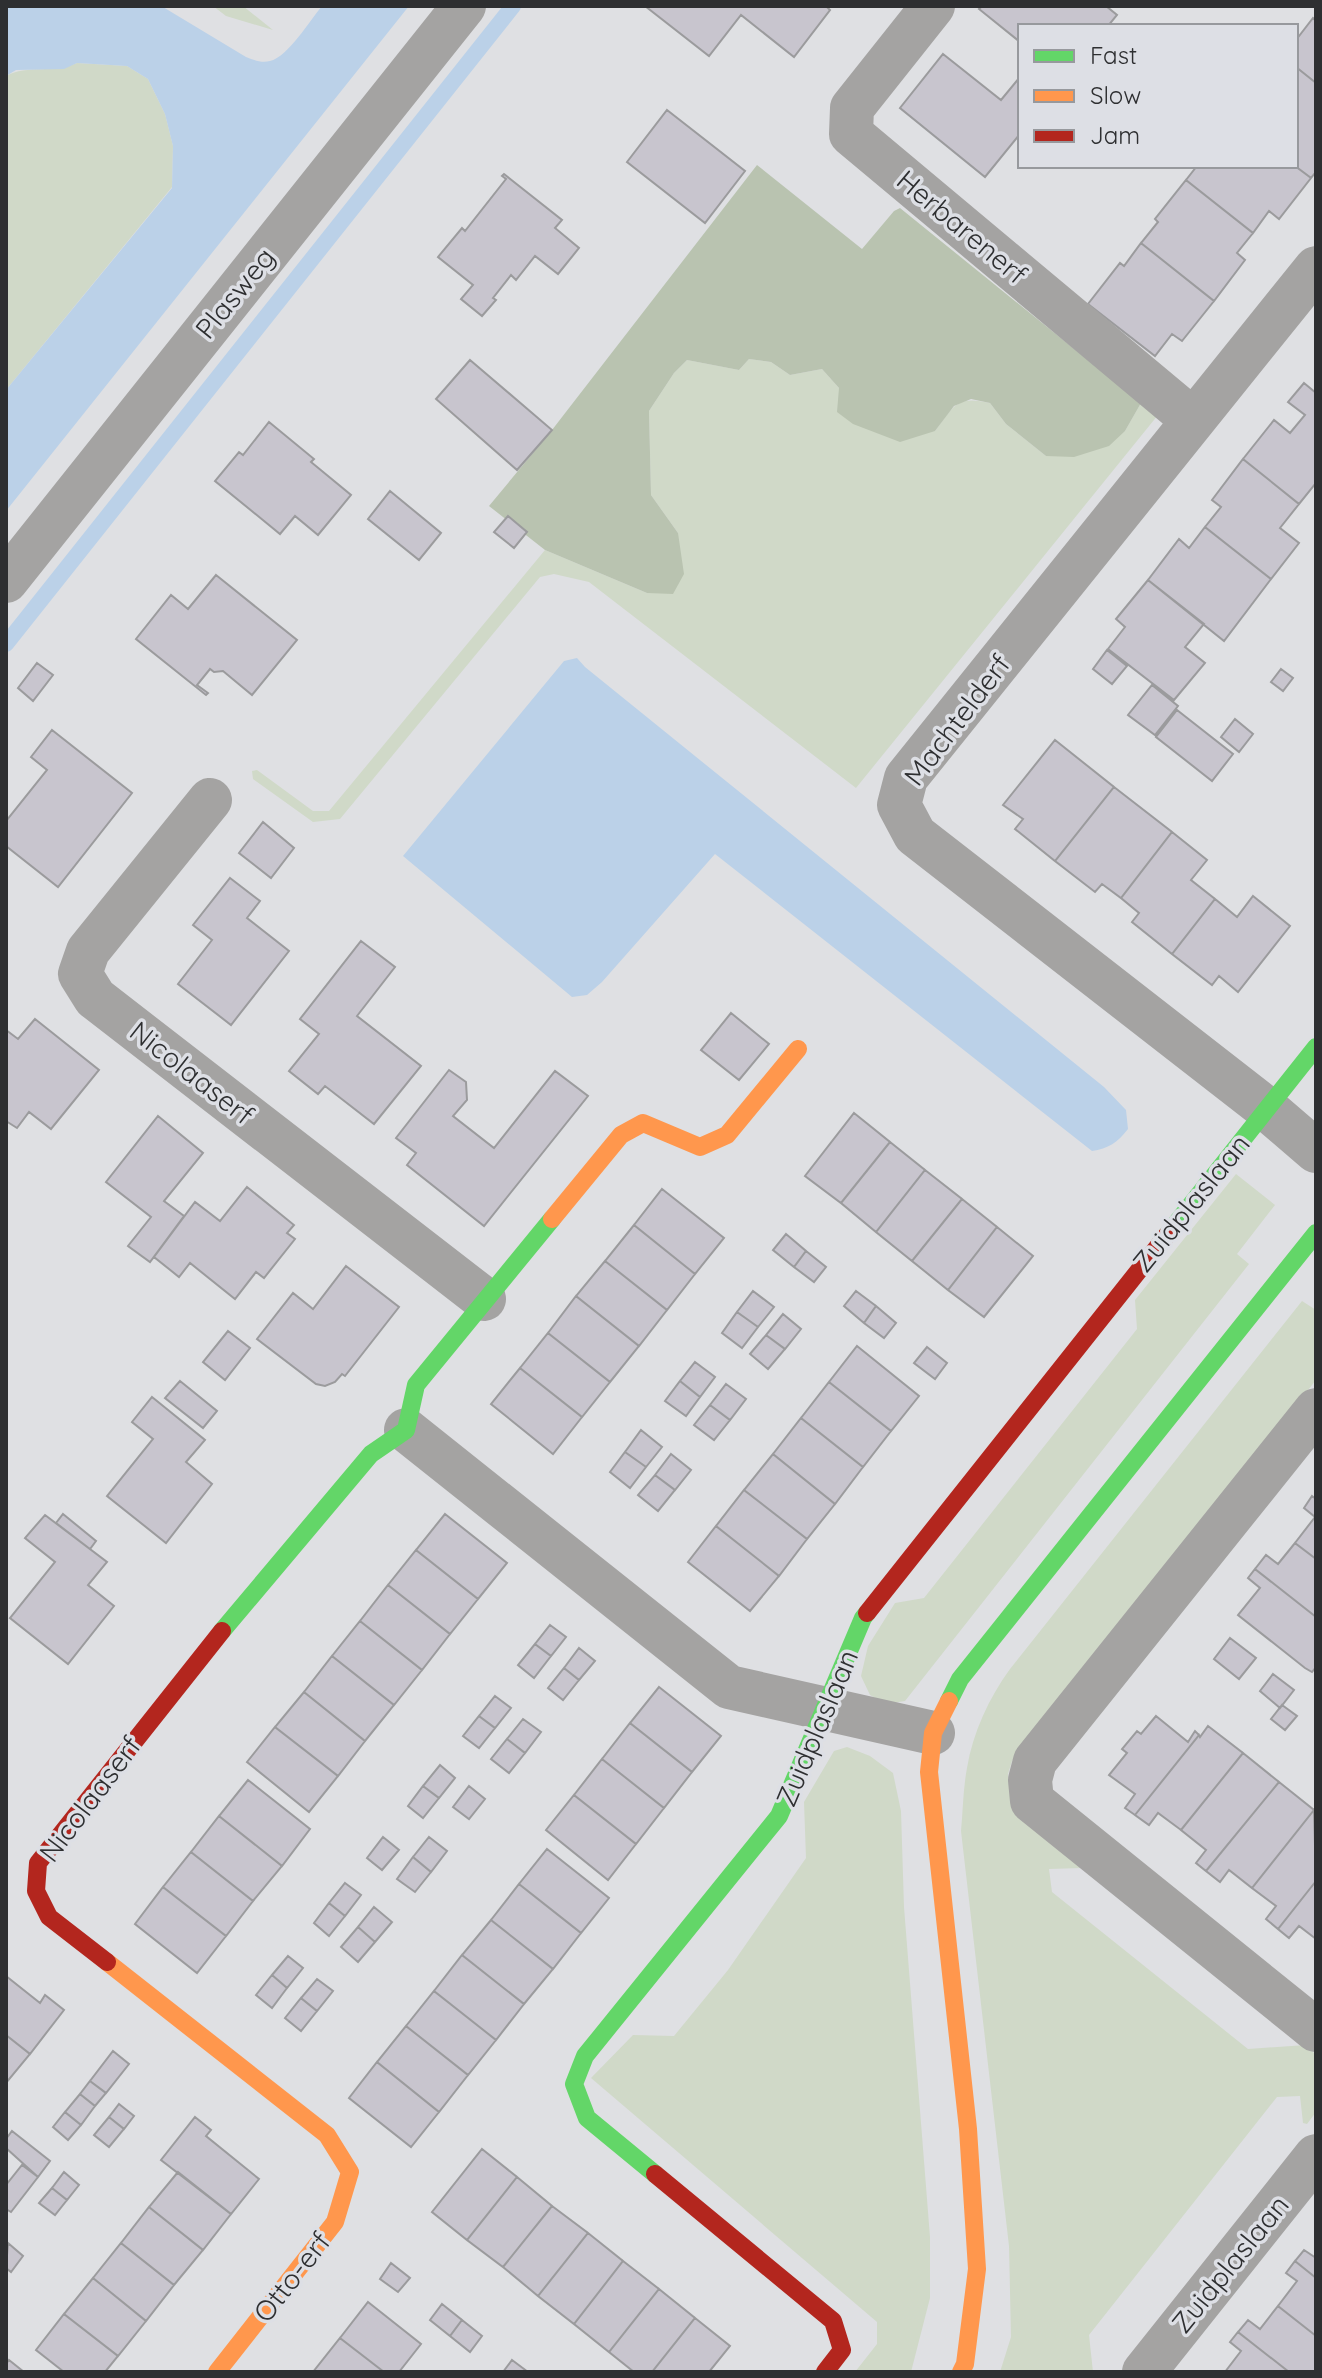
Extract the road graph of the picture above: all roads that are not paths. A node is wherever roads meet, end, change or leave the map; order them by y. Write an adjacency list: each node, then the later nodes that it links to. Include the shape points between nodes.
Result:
1 (464, 6): 5 (street, Plasweg)
2 (933, 6): 4 (street, Herbarenerf, via 852,108 851,134)
3 (1311, 281): 4 (street, Machtelderf)
4 (1193, 420): 9 (street, Machtelderf, via 906,778 899,805 915,835)
5 (6, 581)
6 (210, 800): 12 (street, Nicolaaserf, via 88,951 80,974 95,998)
7 (1316, 1047): 9 (street, Zuidplaslaan)
8 (798, 1049): 12 (street, via 727,1135 700,1147 643,1123 621,1135)
9 (1267, 1109): 10 (street, Machtelderf); 15 (street, Zuidplaslaan, via 863,1618)
10 (1316, 1151)
11 (1316, 1233): 16 (street, via 960,1679)
12 (484, 1299): 14 (street, via 416,1385)
13 (1316, 1410): 17 (street, via 1035,1761 1030,1780 1032,1801)
14 (406, 1430): 15 (street, via 729,1687); 19 (street, Nicolaaserf, via 371,1454 193,1665 38,1863 36,1891 49,1917 327,2135)
15 (825, 1710): 16 (street); 21 (street, Zuidplaslaan, via 779,1816 585,2056 574,2084 587,2118 833,2321 842,2350)
16 (933, 1733): 22 (street, via 929,1772 968,2129 977,2269)
17 (1316, 2030)
18 (1316, 2156): 23 (street, Zuidplaslaan)
19 (350, 2172): 20 (street, Otto-erf, via 335,2222)
20 (217, 2372)
21 (825, 2372)
22 (961, 2372)
23 (1144, 2372)

